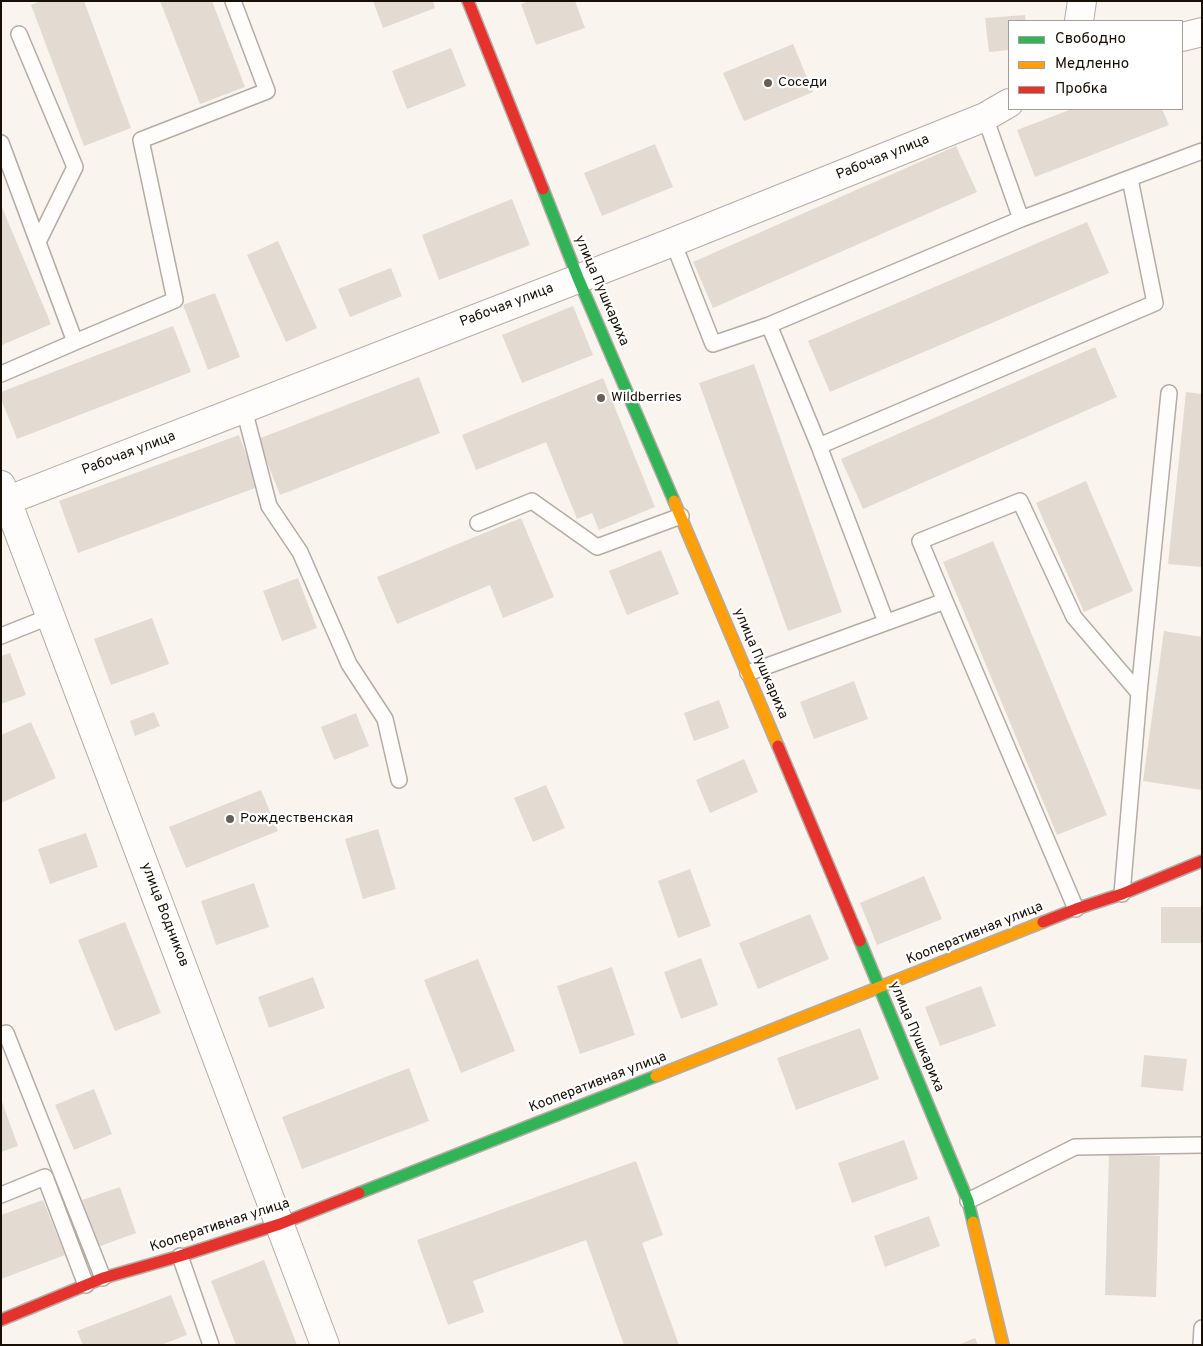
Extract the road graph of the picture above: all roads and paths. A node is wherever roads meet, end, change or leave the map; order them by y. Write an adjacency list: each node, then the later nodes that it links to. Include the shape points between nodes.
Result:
1 (233, 1): 18 (lane, via 268,91 141,140 175,300)
2 (468, 1): 16 (street, улица Пушкариха)
3 (1082, 1): 4 (street)
4 (1079, 20)
5 (1202, 32): 7 (street)
6 (19, 34): 14 (lane, via 74,167)
7 (1183, 37)
8 (1008, 105): 9 (street, Рабочая улица)
9 (985, 117): 13 (lane); 15 (street, Рабочая улица)
10 (1, 143): 14 (lane)
11 (1202, 151): 12 (lane)
12 (1130, 179): 13 (lane); 22 (lane, via 1155,304)
13 (1021, 219): 17 (lane)
14 (38, 242): 18 (lane)
15 (673, 242): 16 (street, Рабочая улица); 17 (lane, via 713,344)
16 (578, 278): 21 (street, Рабочая улица); 24 (street, улица Пушкариха)
17 (769, 325): 22 (lane)
18 (75, 342): 19 (lane)
19 (1, 374)
20 (1169, 393): 31 (lane)
21 (244, 409): 23 (street, Рабочая улица); 32 (lane, via 269,506 300,552 349,664 385,719)
22 (819, 446): 28 (lane)
23 (3, 497): 27 (street, улица Водников)
24 (681, 516): 25 (lane, via 597,547 532,501); 30 (street, улица Пушкариха)
25 (478, 523)
26 (945, 601): 28 (lane); 31 (lane, via 920,541 1020,501 1074,617); 35 (lane)
27 (51, 616): 29 (lane); 41 (street, улица Водников)
28 (886, 622): 30 (lane)
29 (1, 636)
30 (748, 672): 36 (street, улица Пушкариха)
31 (1139, 693): 34 (lane)
32 (399, 780)
33 (1202, 861): 34 (street, Кооперативная улица)
34 (1122, 894): 35 (street, Кооперативная улица)
35 (1076, 909): 36 (street, Кооперативная улица)
36 (880, 988): 40 (street, улица Пушкариха); 41 (street, Кооперативная улица)
37 (6, 1033): 43 (lane)
38 (1202, 1145): 40 (lane, via 1075,1147)
39 (1, 1195): 44 (lane, via 45,1177)
40 (968, 1201): 49 (street, улица Пушкариха)
41 (280, 1224): 42 (street, Кооперативная улица); 48 (street, улица Водников)
42 (180, 1256): 43 (street, Кооперативная улица); 47 (lane)
43 (103, 1278): 44 (street, Кооперативная улица)
44 (86, 1285): 45 (street, Кооперативная улица)
45 (1, 1320)
46 (1202, 1328): 50 (lane)
47 (211, 1345)
48 (325, 1345)
49 (1003, 1345)
50 (1201, 1345)

